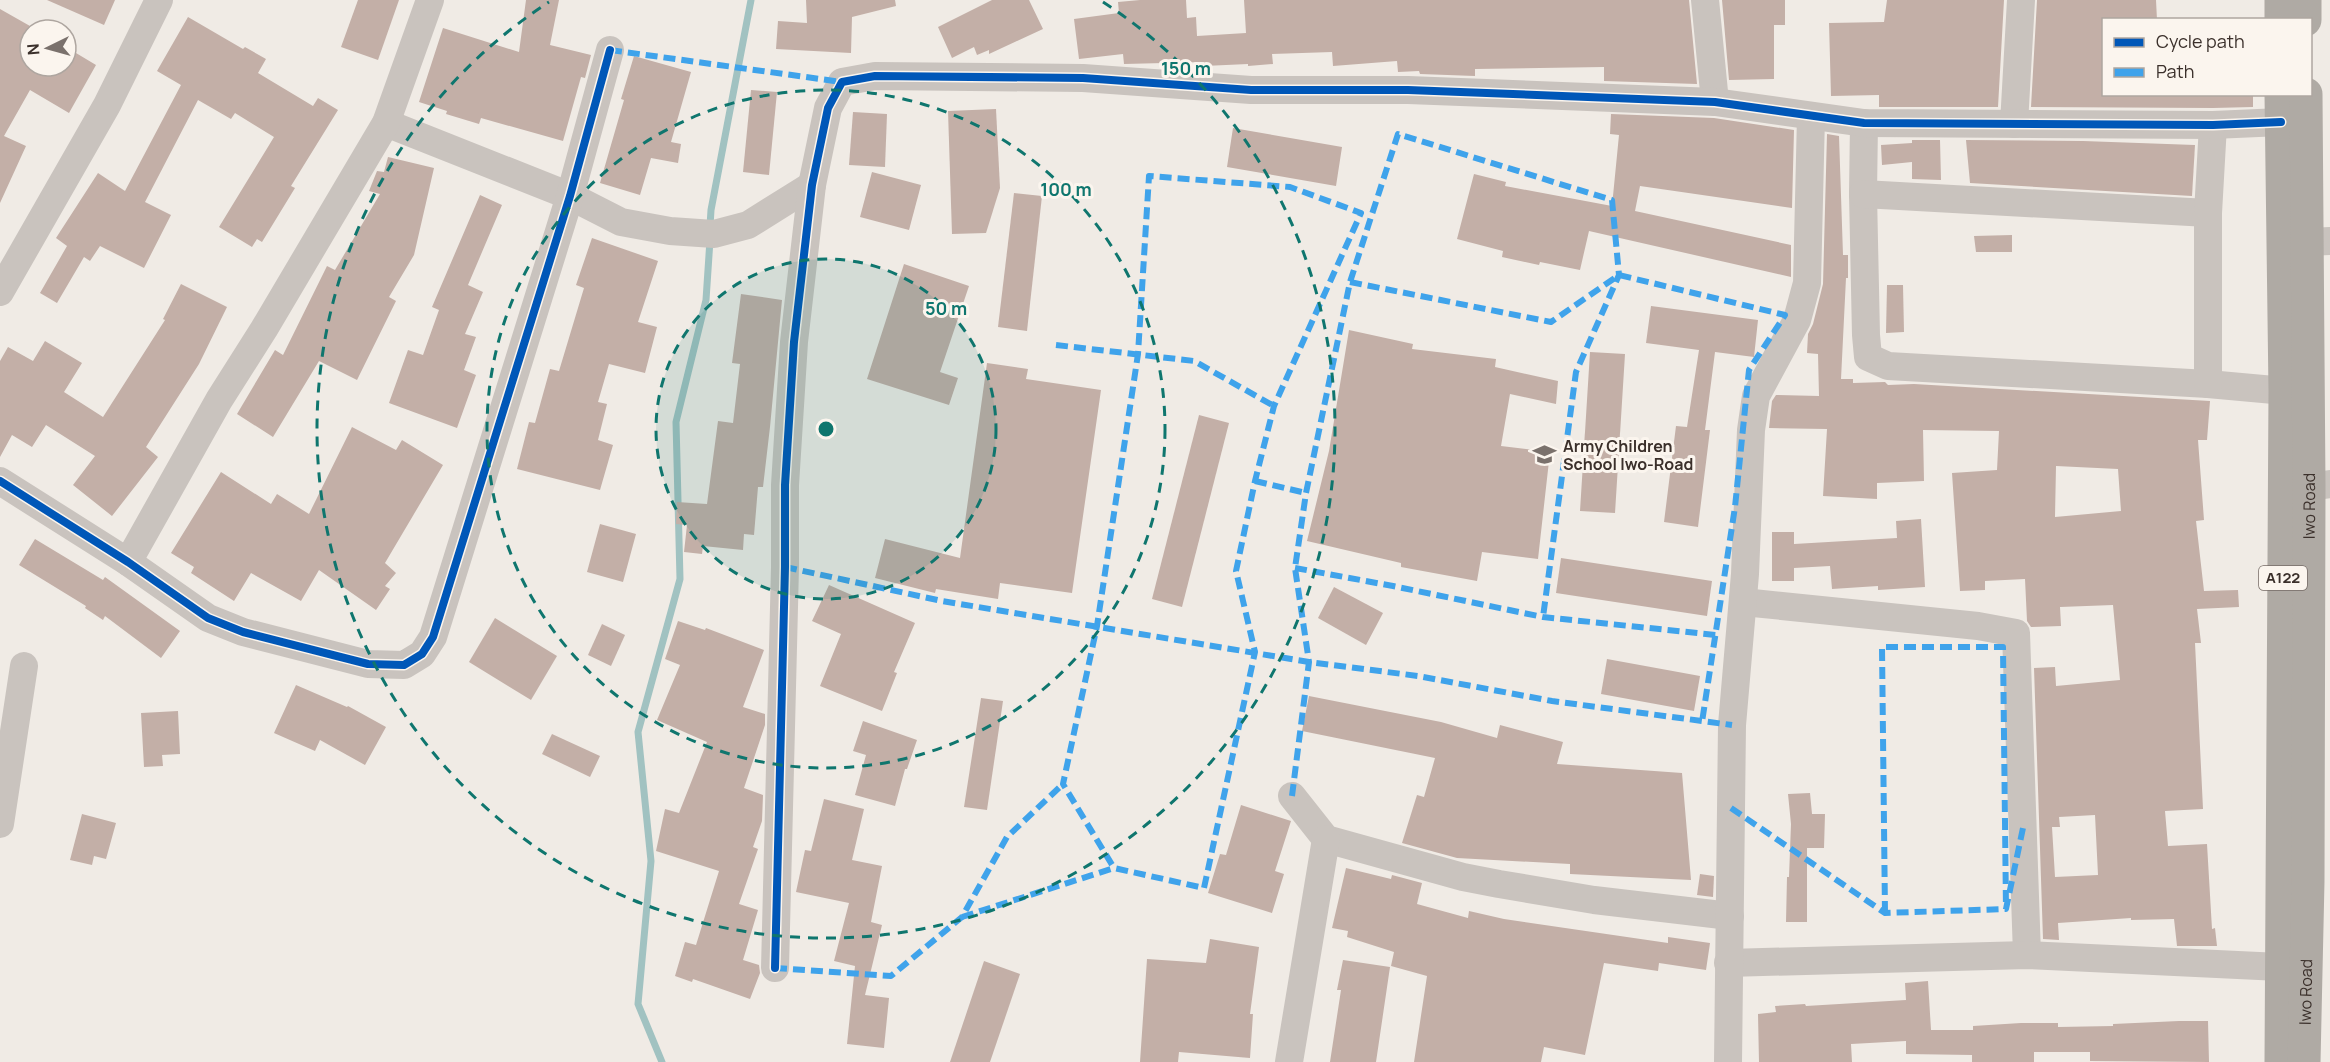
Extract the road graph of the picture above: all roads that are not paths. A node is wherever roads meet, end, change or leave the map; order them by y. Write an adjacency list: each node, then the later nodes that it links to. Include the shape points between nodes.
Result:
1 (159, 0): 23 (street, via 107,105)
2 (430, 0): 14 (street)
3 (1706, 0): 11 (street)
4 (2021, 0): 16 (street)
5 (2281, 0): 7 (highway)
6 (2305, 0): 8 (highway)
7 (2281, 18)
8 (2305, 18)
9 (610, 50): 20 (street)
10 (2306, 96): 22 (highway, Iwo Road / A122)
11 (1715, 102): 13 (street); 18 (street, via 1408,90 1251,90 1083,78 875,76 842,82 828,108)
12 (2281, 108): 17 (street); 22 (highway, Iwo Road / A122)
13 (1811, 116): 15 (street); 29 (street, via 1807,283 1797,320 1756,396)
14 (387, 123): 20 (street); 28 (street, via 219,400)
15 (1864, 123): 16 (street); 19 (street)
16 (2014, 124): 17 (street)
17 (2213, 124): 21 (street)
18 (812, 185): 20 (street, via 748,225 708,234 621,222); 39 (street, via 794,342 785,485)
19 (1863, 194): 21 (street); 24 (street, via 1868,357 1888,366)
20 (570, 196): 28 (street, via 433,637 422,654 404,664 368,664 243,632 208,618)
21 (2208, 213): 24 (street)
22 (2307, 242): 25 (highway, Iwo Road / A122); 27 (highway, Iwo Road / A122)
23 (0, 292)
24 (2208, 384): 25 (street)
25 (2285, 392): 40 (highway, Iwo Road / A122)
26 (0, 481): 28 (street)
27 (2319, 486): 31 (highway, Iwo Road / A122)
28 (128, 562)
29 (1743, 602): 36 (street, via 1732,724); 37 (street, via 2016,633)
30 (24, 666): 33 (street)
31 (2319, 707): 35 (highway, Iwo Road / A122)
32 (1292, 796): 34 (street)
33 (0, 824)
34 (1326, 839): 36 (street, via 1499,884); 41 (street)
35 (2319, 858): 40 (highway, Iwo Road / A122)
36 (1730, 916): 38 (street)
37 (2027, 955): 38 (street); 40 (street)
38 (1728, 963): 42 (street)
39 (775, 968)
40 (2293, 972): 43 (highway, Iwo Road / A122); 44 (highway, Iwo Road / A122)
41 (1289, 1062)
42 (1728, 1062)
43 (2281, 1062)
44 (2304, 1062)

